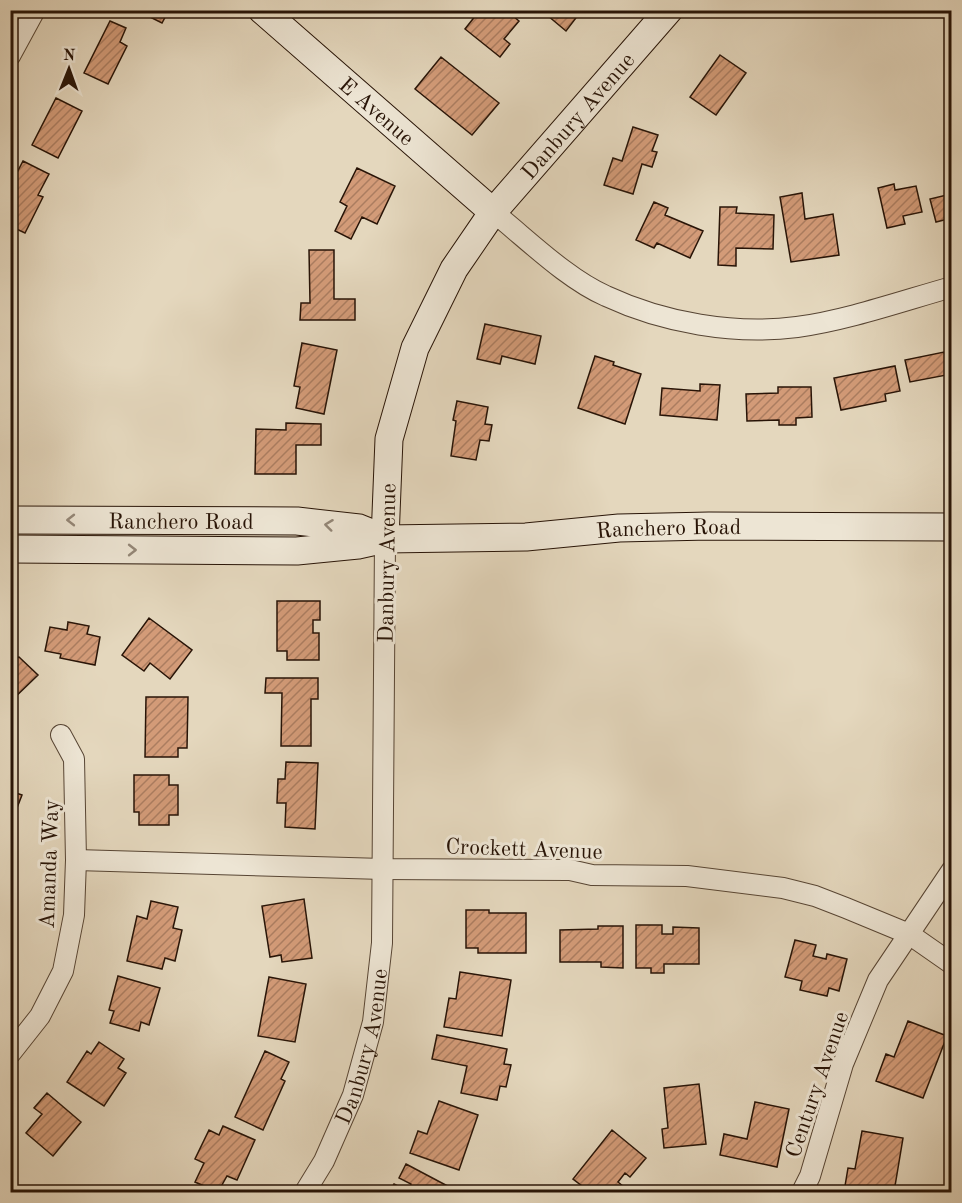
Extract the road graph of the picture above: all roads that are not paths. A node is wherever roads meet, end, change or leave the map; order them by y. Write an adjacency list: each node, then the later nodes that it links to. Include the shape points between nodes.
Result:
1 (35, 10): 4 (street)
2 (262, 10): 5 (main road, E Avenue)
3 (669, 10): 5 (main road, Danbury Avenue)
4 (10, 56)
5 (493, 212): 6 (street, via 566,271 605,296 685,322 762,329 798,327); 9 (main road, Danbury Avenue, via 454,269 415,348 389,439)
6 (951, 287)
7 (10, 520): 9 (main road, Ranchero Road, one-way to 7, via 359,528 297,521)
8 (951, 527): 9 (main road, Ranchero Road, via 709,526 619,528 526,537)
9 (385, 538): 10 (main road, Ranchero Road, one-way to 9, via 297,551); 13 (street, Danbury Avenue)
10 (10, 549)
11 (61, 735): 12 (street, Amanda Way, via 74,759)
12 (76, 860): 13 (street, Crockett Avenue); 17 (street, Amanda Way, via 74,915 63,971 40,1016)
13 (383, 869): 15 (street, Crockett Avenue, via 570,870 592,875 687,876 783,888); 18 (street, Danbury Avenue, via 382,943 373,1022 353,1095 324,1161)
14 (951, 870): 15 (street, Century Avenue)
15 (909, 934): 16 (street, Crockett Avenue); 19 (street, Century Avenue, via 878,980 843,1064)
16 (951, 964)
17 (10, 1054)
18 (305, 1192)
19 (802, 1192)

